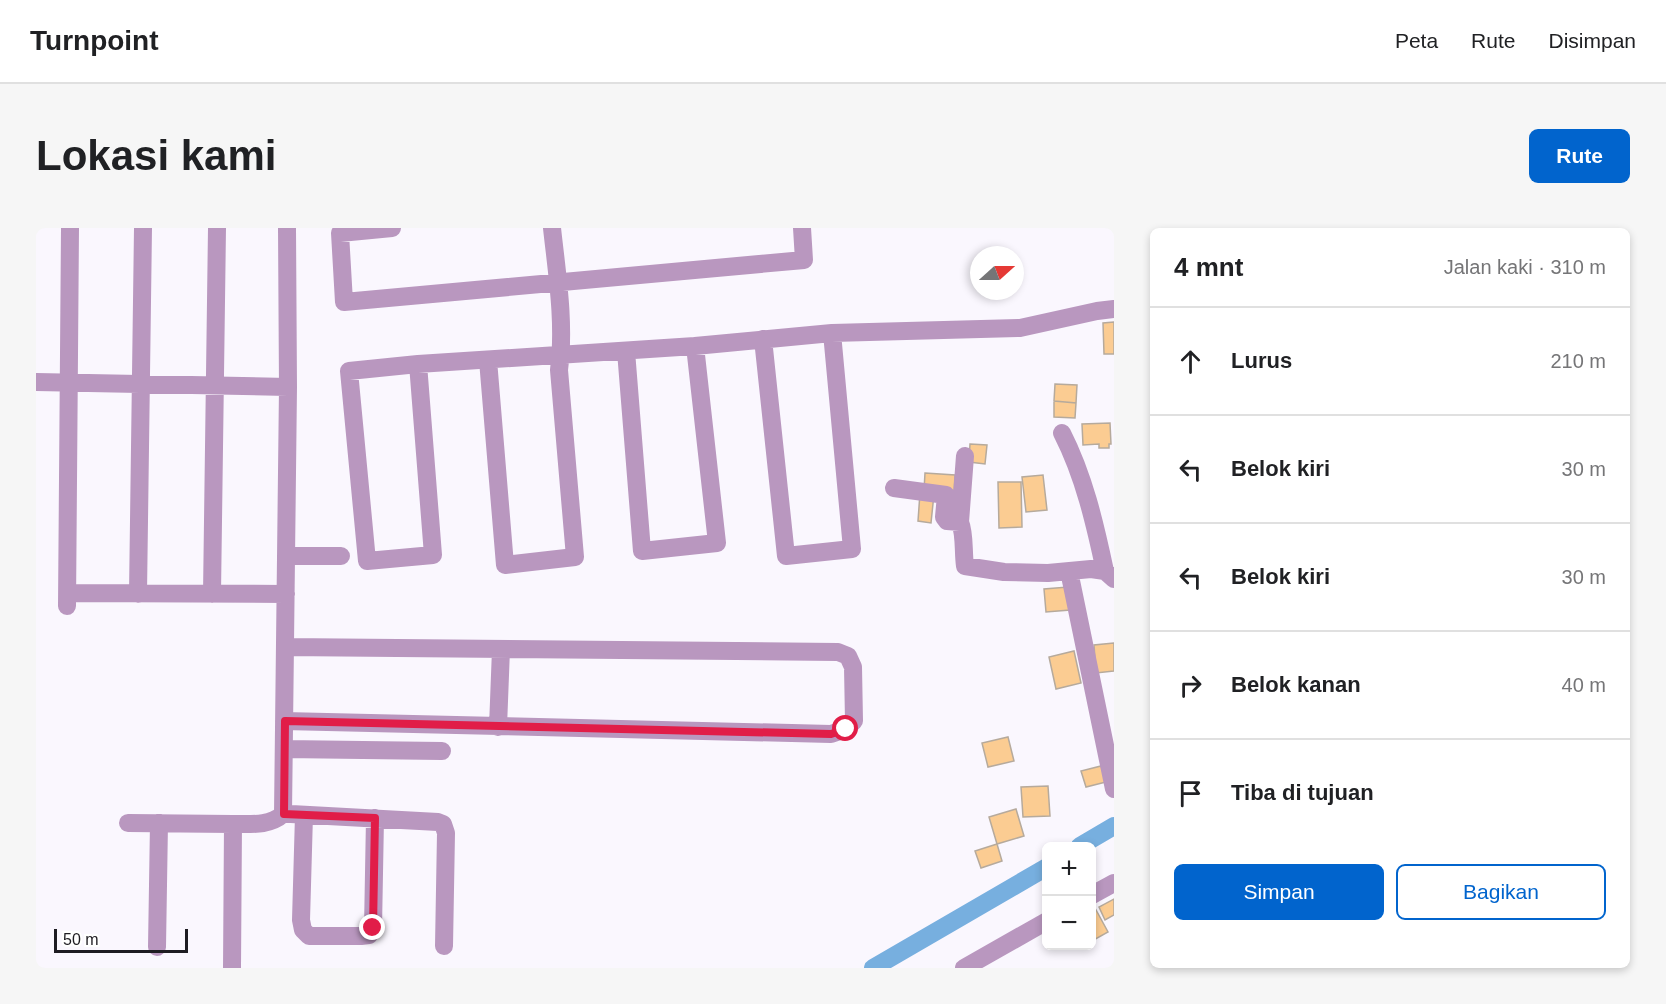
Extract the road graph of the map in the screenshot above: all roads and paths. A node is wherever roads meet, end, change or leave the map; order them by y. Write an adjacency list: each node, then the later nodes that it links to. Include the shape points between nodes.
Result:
1 (70, 228): 18 (street)
2 (143, 228): 19 (street)
3 (217, 228): 20 (street)
4 (287, 228): 21 (street)
5 (392, 228): 8 (street, via 340,233 344,302)
6 (552, 228): 8 (street)
7 (802, 228): 8 (street, via 804,260)
8 (558, 283): 14 (street)
9 (1114, 309): 10 (street, via 1020,328)
10 (832, 333): 11 (street); 11 (street, via 852,549 786,556)
11 (763, 339): 12 (street)
12 (695, 346): 13 (street); 13 (street, via 717,543 642,551)
13 (626, 351): 14 (street)
14 (561, 354): 15 (street); 15 (street, via 559,370 575,557 505,565)
15 (488, 360): 16 (street)
16 (418, 364): 16 (street, via 433,555 367,561 349,371)
17 (36, 382): 18 (street)
18 (70, 382): 19 (street); 30 (street, via 67,599)
19 (142, 385): 20 (street); 30 (street)
20 (216, 385): 21 (street); 31 (street)
21 (288, 387): 26 (street)
22 (1062, 434): 29 (street, via 1073,454)
23 (965, 456): 25 (street)
24 (894, 488): 25 (street, via 946,495 944,518)
25 (960, 522): 28 (street, via 965,566 1005,572)
26 (286, 556): 27 (street); 32 (street)
27 (341, 556)
28 (1070, 571): 29 (street, via 1091,569); 39 (street)
29 (1110, 575)
30 (138, 594): 31 (street)
31 (212, 594): 32 (street)
32 (286, 594): 33 (street)
33 (285, 647): 34 (street); 35 (street)
34 (501, 649): 36 (street); 36 (street, via 838,652 848,656 853,668 854,722 831,734)
35 (285, 721): 36 (street); 37 (street)
36 (498, 727)
37 (284, 749): 38 (street); 40 (street)
38 (442, 751)
39 (1114, 789)
40 (284, 814): 41 (street); 45 (street, via 268,823)
41 (304, 815): 42 (street); 42 (street, via 301,920 309,936 361,936 373,928)
42 (375, 818): 49 (street, via 443,824)
43 (128, 823): 44 (street)
44 (159, 823): 45 (street); 50 (street)
45 (233, 824): 51 (street)
46 (1114, 882): 47 (street)
47 (1096, 893)
48 (1042, 924): 52 (street)
49 (444, 946)
50 (157, 947)
51 (232, 968)
52 (964, 968)

